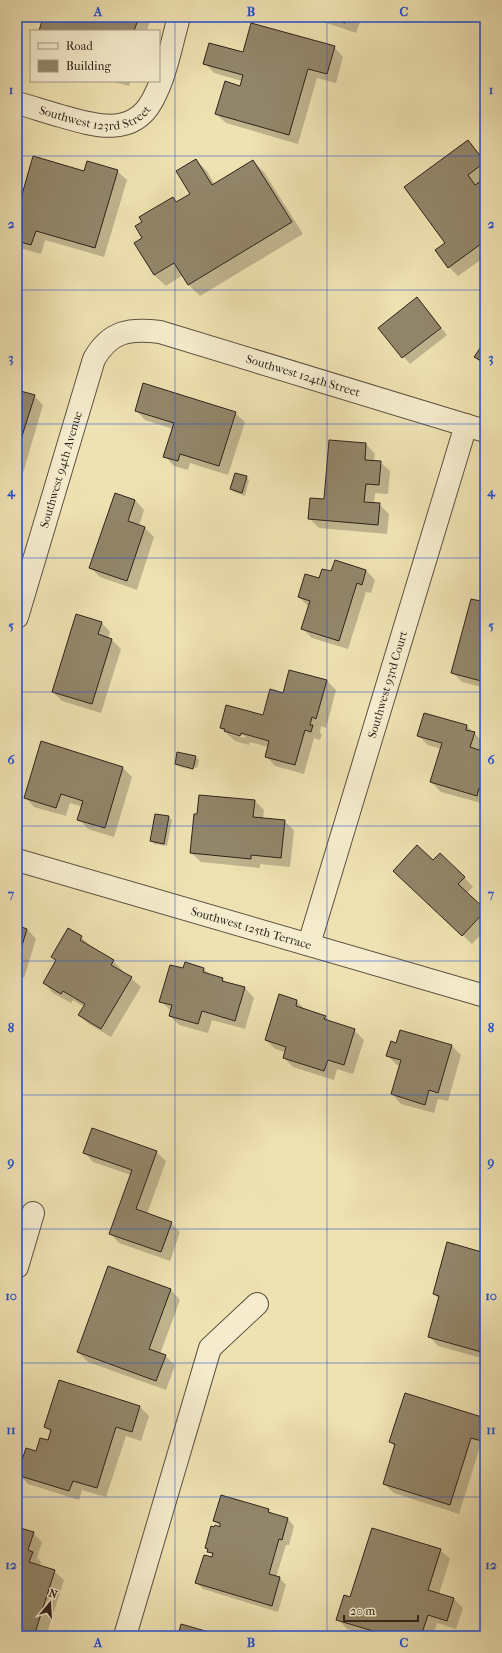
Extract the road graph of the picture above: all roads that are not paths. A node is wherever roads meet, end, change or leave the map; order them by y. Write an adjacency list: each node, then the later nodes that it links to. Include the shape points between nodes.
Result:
1 (179, 17): 2 (street, Southwest 123rd Street)
2 (160, 78)
3 (159, 82): 4 (street, Southwest 123rd Street, via 146,110 132,121 117,125 93,125)
4 (17, 103)
5 (121, 333): 6 (street, Southwest 124th Street, via 145,330 166,333); 7 (street, Southwest 94th Avenue, via 108,340 94,359)
6 (476, 428): 9 (street, Southwest 93rd Court)
7 (17, 617)
8 (17, 860): 9 (street, Southwest 125th Terrace)
9 (309, 944): 10 (street, Southwest 125th Terrace)
10 (485, 996)
11 (33, 1213): 12 (street)
12 (17, 1267)
13 (257, 1304): 14 (street, via 210,1348)
14 (125, 1636)

